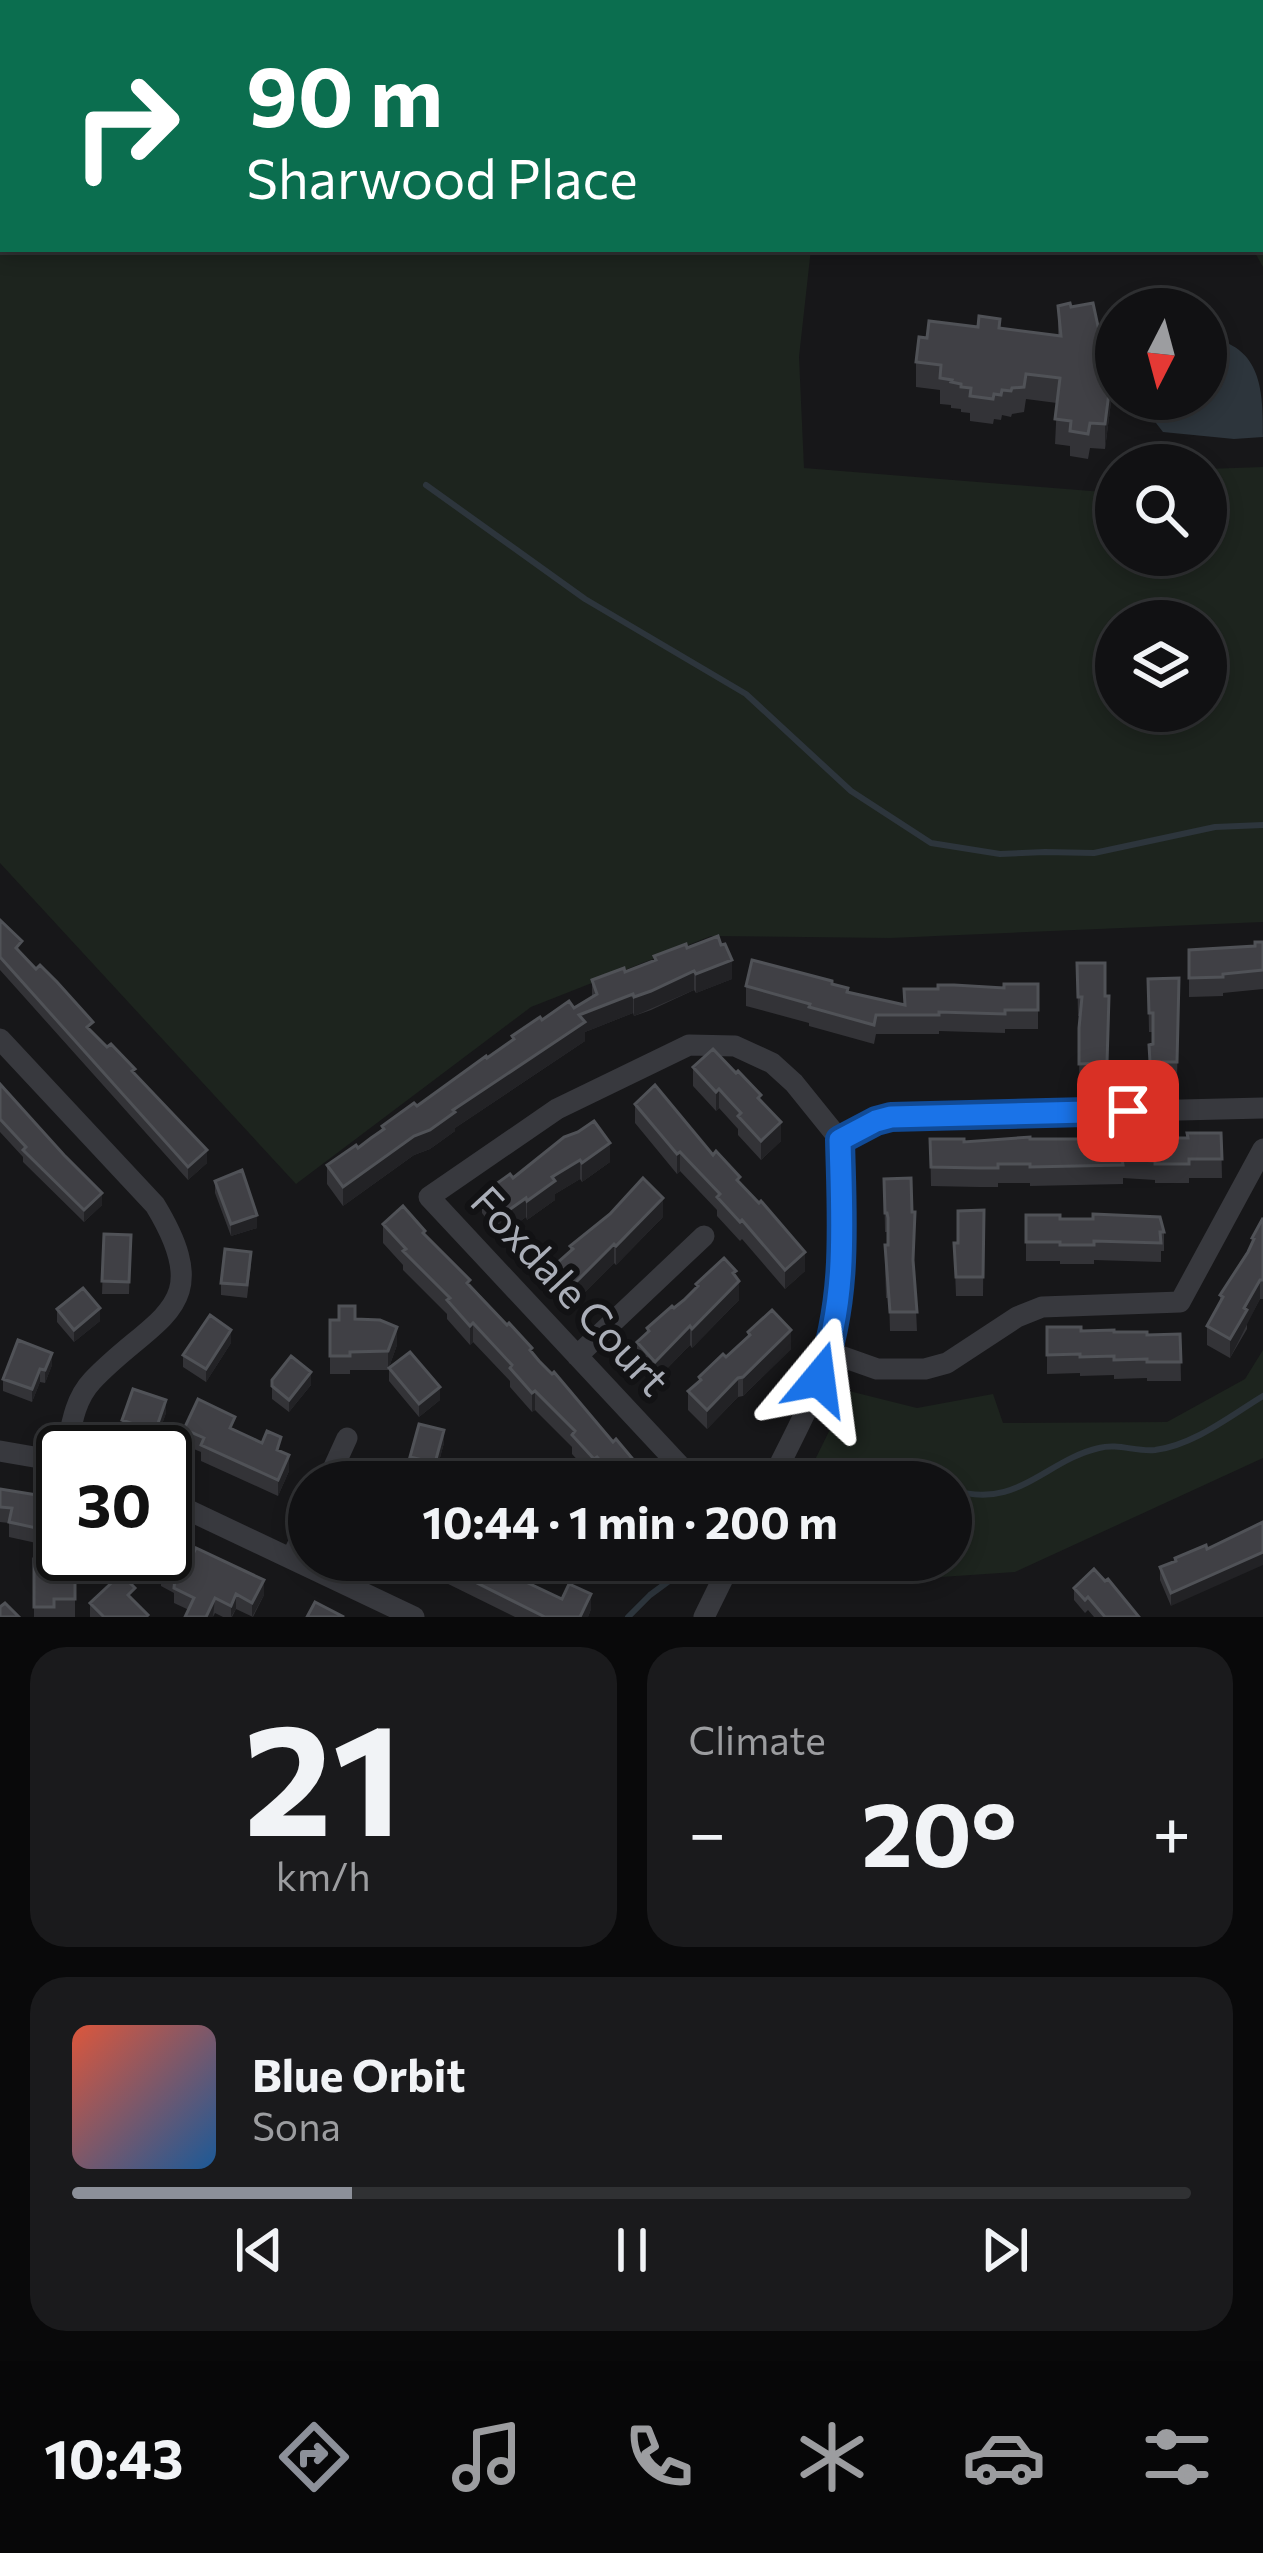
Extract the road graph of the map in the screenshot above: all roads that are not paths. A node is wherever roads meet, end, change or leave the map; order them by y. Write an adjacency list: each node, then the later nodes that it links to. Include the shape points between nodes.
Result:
1 (0, 1039): 8 (street, via 155,1205 181,1261 167,1313 92,1382)
2 (1263, 1108): 3 (street, via 891,1117)
3 (840, 1140): 6 (street, via 841,1287); 7 (street, Foxdale Court, via 772,1063 735,1046 689,1045 557,1109 429,1197)
4 (1263, 1149): 6 (street, via 1180,1302 1042,1307 925,1369 877,1369)
5 (704, 1236): 7 (street)
6 (829, 1352): 14 (street)
7 (577, 1356): 13 (street, Foxdale Court)
8 (73, 1425)
9 (347, 1438): 12 (street)
10 (0, 1451): 11 (street)
11 (36, 1457)
12 (337, 1461)
13 (675, 1461)
14 (781, 1461)
15 (192, 1511): 16 (street)
16 (288, 1555)
17 (339, 1581): 19 (street)
18 (722, 1581): 20 (street)
19 (407, 1616)
20 (704, 1617)

